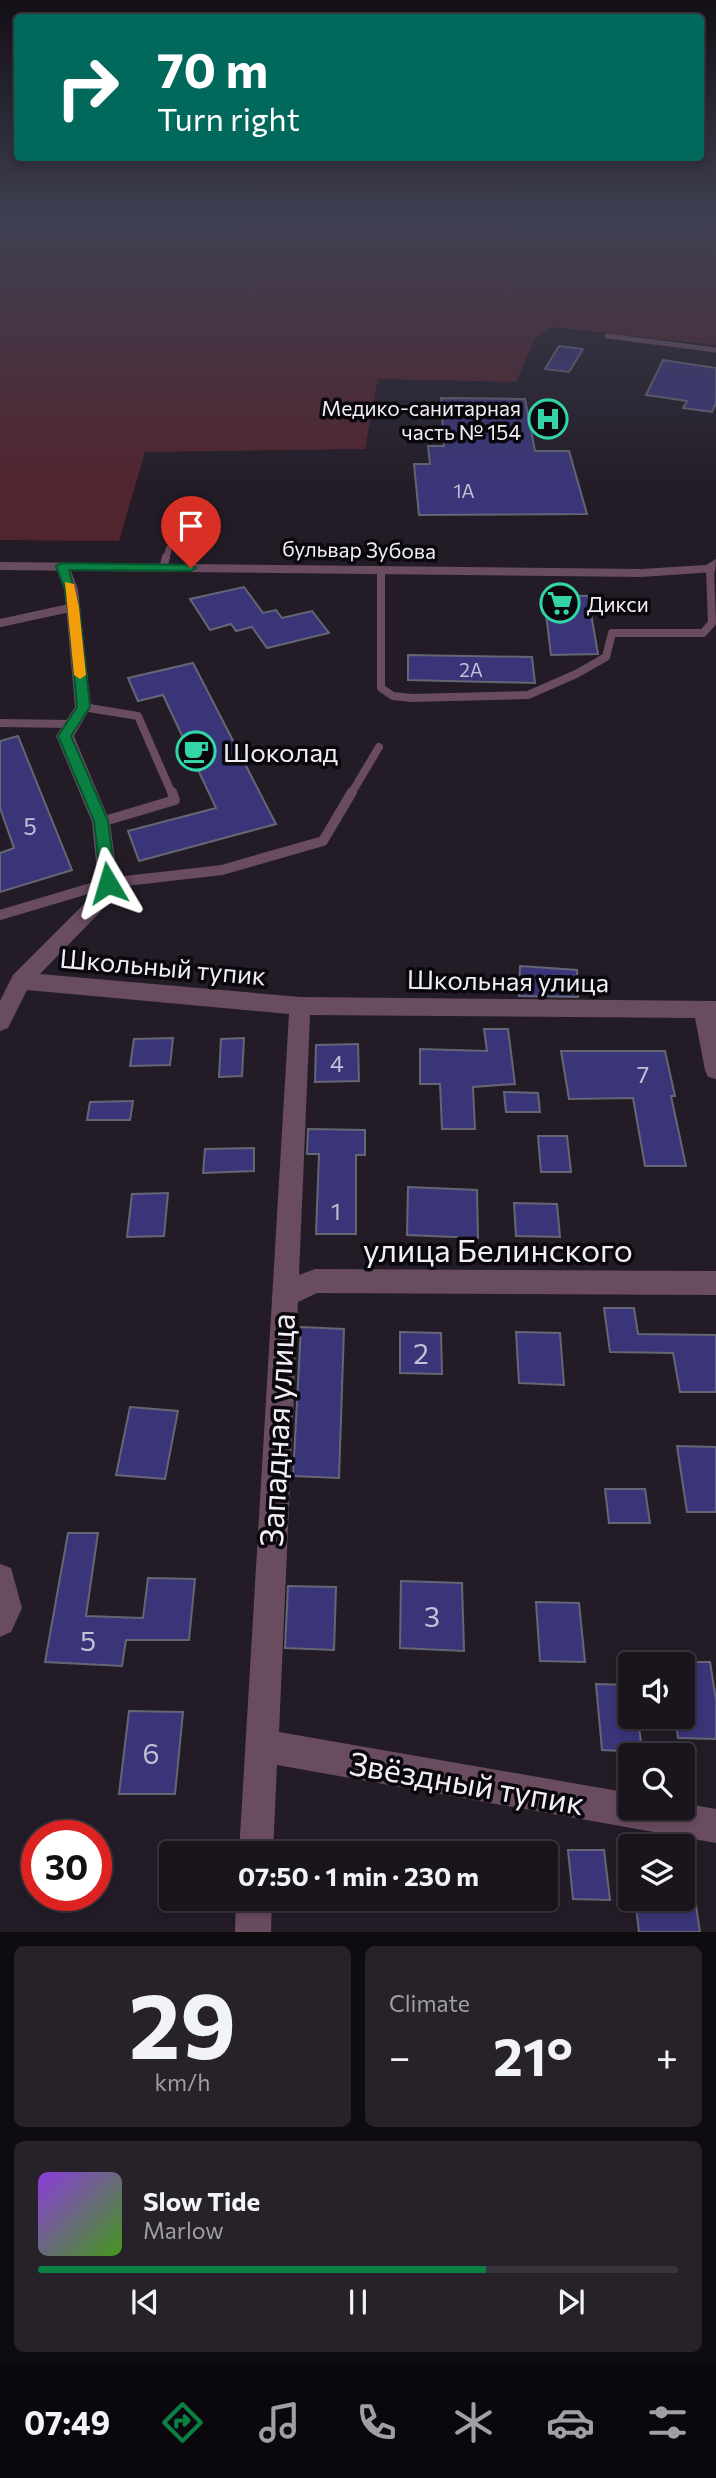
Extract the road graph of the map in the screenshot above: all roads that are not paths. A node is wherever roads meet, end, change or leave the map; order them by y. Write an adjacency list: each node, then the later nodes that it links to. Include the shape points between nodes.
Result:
1 (607, 337): 2 (lane)
2 (716, 350)
3 (169, 548): 7 (lane)
4 (0, 566): 5 (street, бульвар Зубова)
5 (62, 566): 7 (street, бульвар Зубова); 9 (street)
6 (713, 566): 8 (street, бульвар Зубова, via 641,573); 8 (lane, via 712,623 703,633 612,633 607,657 528,695 412,698 393,696 381,688)
7 (163, 568): 8 (street, бульвар Зубова)
8 (382, 571)
9 (74, 607): 10 (lane); 11 (street)
10 (0, 623)
11 (78, 715): 12 (lane); 14 (street, via 65,736); 14 (lane, via 138,716 175,800)
12 (0, 723)
13 (379, 747): 15 (lane, via 323,841 222,870)
14 (101, 821): 15 (street)
15 (108, 883): 16 (lane); 17 (street, via 96,904)
16 (0, 915)
17 (21, 981): 18 (street, Школьный тупик); 20 (street)
18 (300, 1006): 19 (street, Школьная улица); 23 (street, Западная улица)
19 (710, 1011): 21 (street)
20 (0, 1023)
21 (716, 1070)
22 (716, 1283): 23 (street, улица Белинского, via 315,1281)
23 (283, 1296): 26 (street, Западная улица)
24 (0, 1579): 25 (street, via 6,1608)
25 (0, 1621)
26 (260, 1745): 27 (street, Звёздный тупик); 28 (street, Западная улица)
27 (716, 1826)
28 (256, 1841)
29 (254, 1911): 30 (street)
30 (253, 1932)

